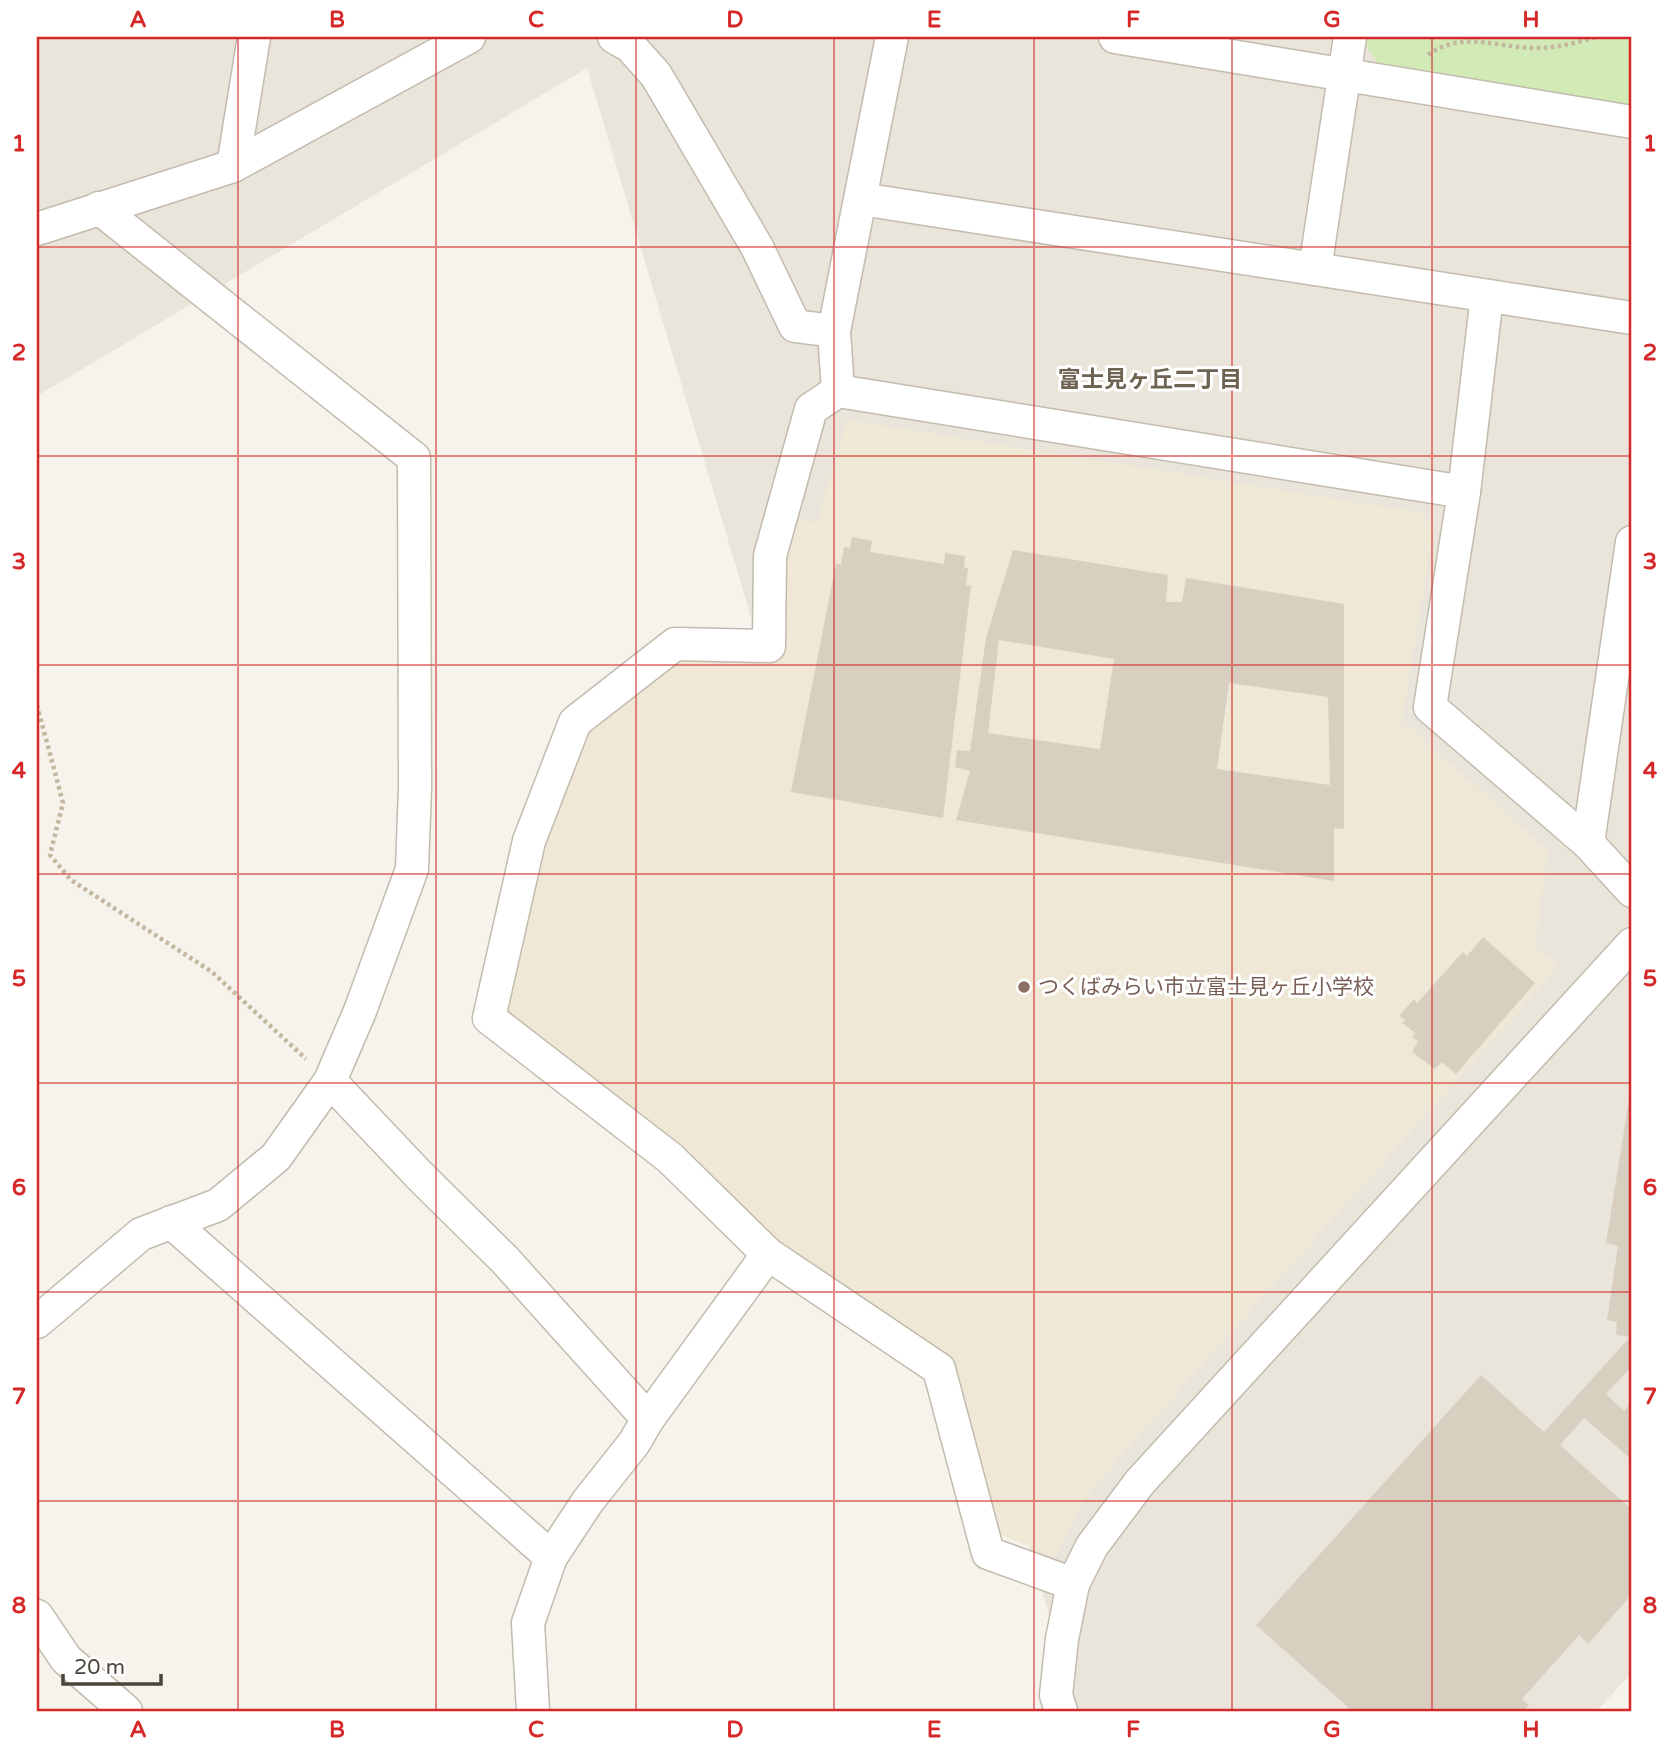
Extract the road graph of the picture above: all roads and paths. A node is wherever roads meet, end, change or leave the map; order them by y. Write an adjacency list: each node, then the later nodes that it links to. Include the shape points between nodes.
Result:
1 (254, 37): 11 (street)
2 (469, 37): 11 (street)
3 (614, 37): 18 (street, via 630,46 656,75 757,247 795,326)
4 (892, 37): 12 (street)
5 (1115, 37): 8 (street)
6 (1350, 37): 8 (street)
7 (1597, 37): 9 (path, via 1538,48 1456,42 1439,47 1422,60)
8 (1345, 76): 9 (street); 15 (street)
9 (1405, 85): 10 (street)
10 (1632, 122)
11 (233, 166): 13 (street)
12 (861, 199): 15 (street); 18 (street)
13 (99, 208): 14 (street); 26 (street, via 414,458 412,869)
14 (37, 229)
15 (1315, 269): 16 (street)
16 (1487, 296): 17 (street); 20 (street)
17 (1632, 318)
18 (834, 331): 19 (street)
19 (838, 391): 20 (street); 28 (street, via 811,409 770,556 769,646 675,643 575,722 529,841 489,1018 670,1157)
20 (1464, 492): 23 (street, via 1430,707)
21 (1632, 542): 23 (street)
22 (37, 705): 26 (path, via 64,803 50,855 71,880 212,972)
23 (1588, 844): 24 (street)
24 (1632, 891)
25 (1632, 944): 32 (street, via 1140,1482 1092,1546)
26 (330, 1082): 27 (street, via 276,1157 218,1205); 30 (street, via 505,1260)
27 (171, 1222): 29 (street, via 141,1234); 31 (street)
28 (768, 1254): 30 (street); 32 (street, via 939,1369 988,1553)
29 (37, 1322)
30 (648, 1419): 31 (street)
31 (551, 1557): 35 (street, via 528,1623)
32 (1073, 1584): 36 (street, via 1056,1695)
33 (37, 1616): 34 (street, via 66,1659)
34 (125, 1711)
35 (533, 1711)
36 (1061, 1711)

